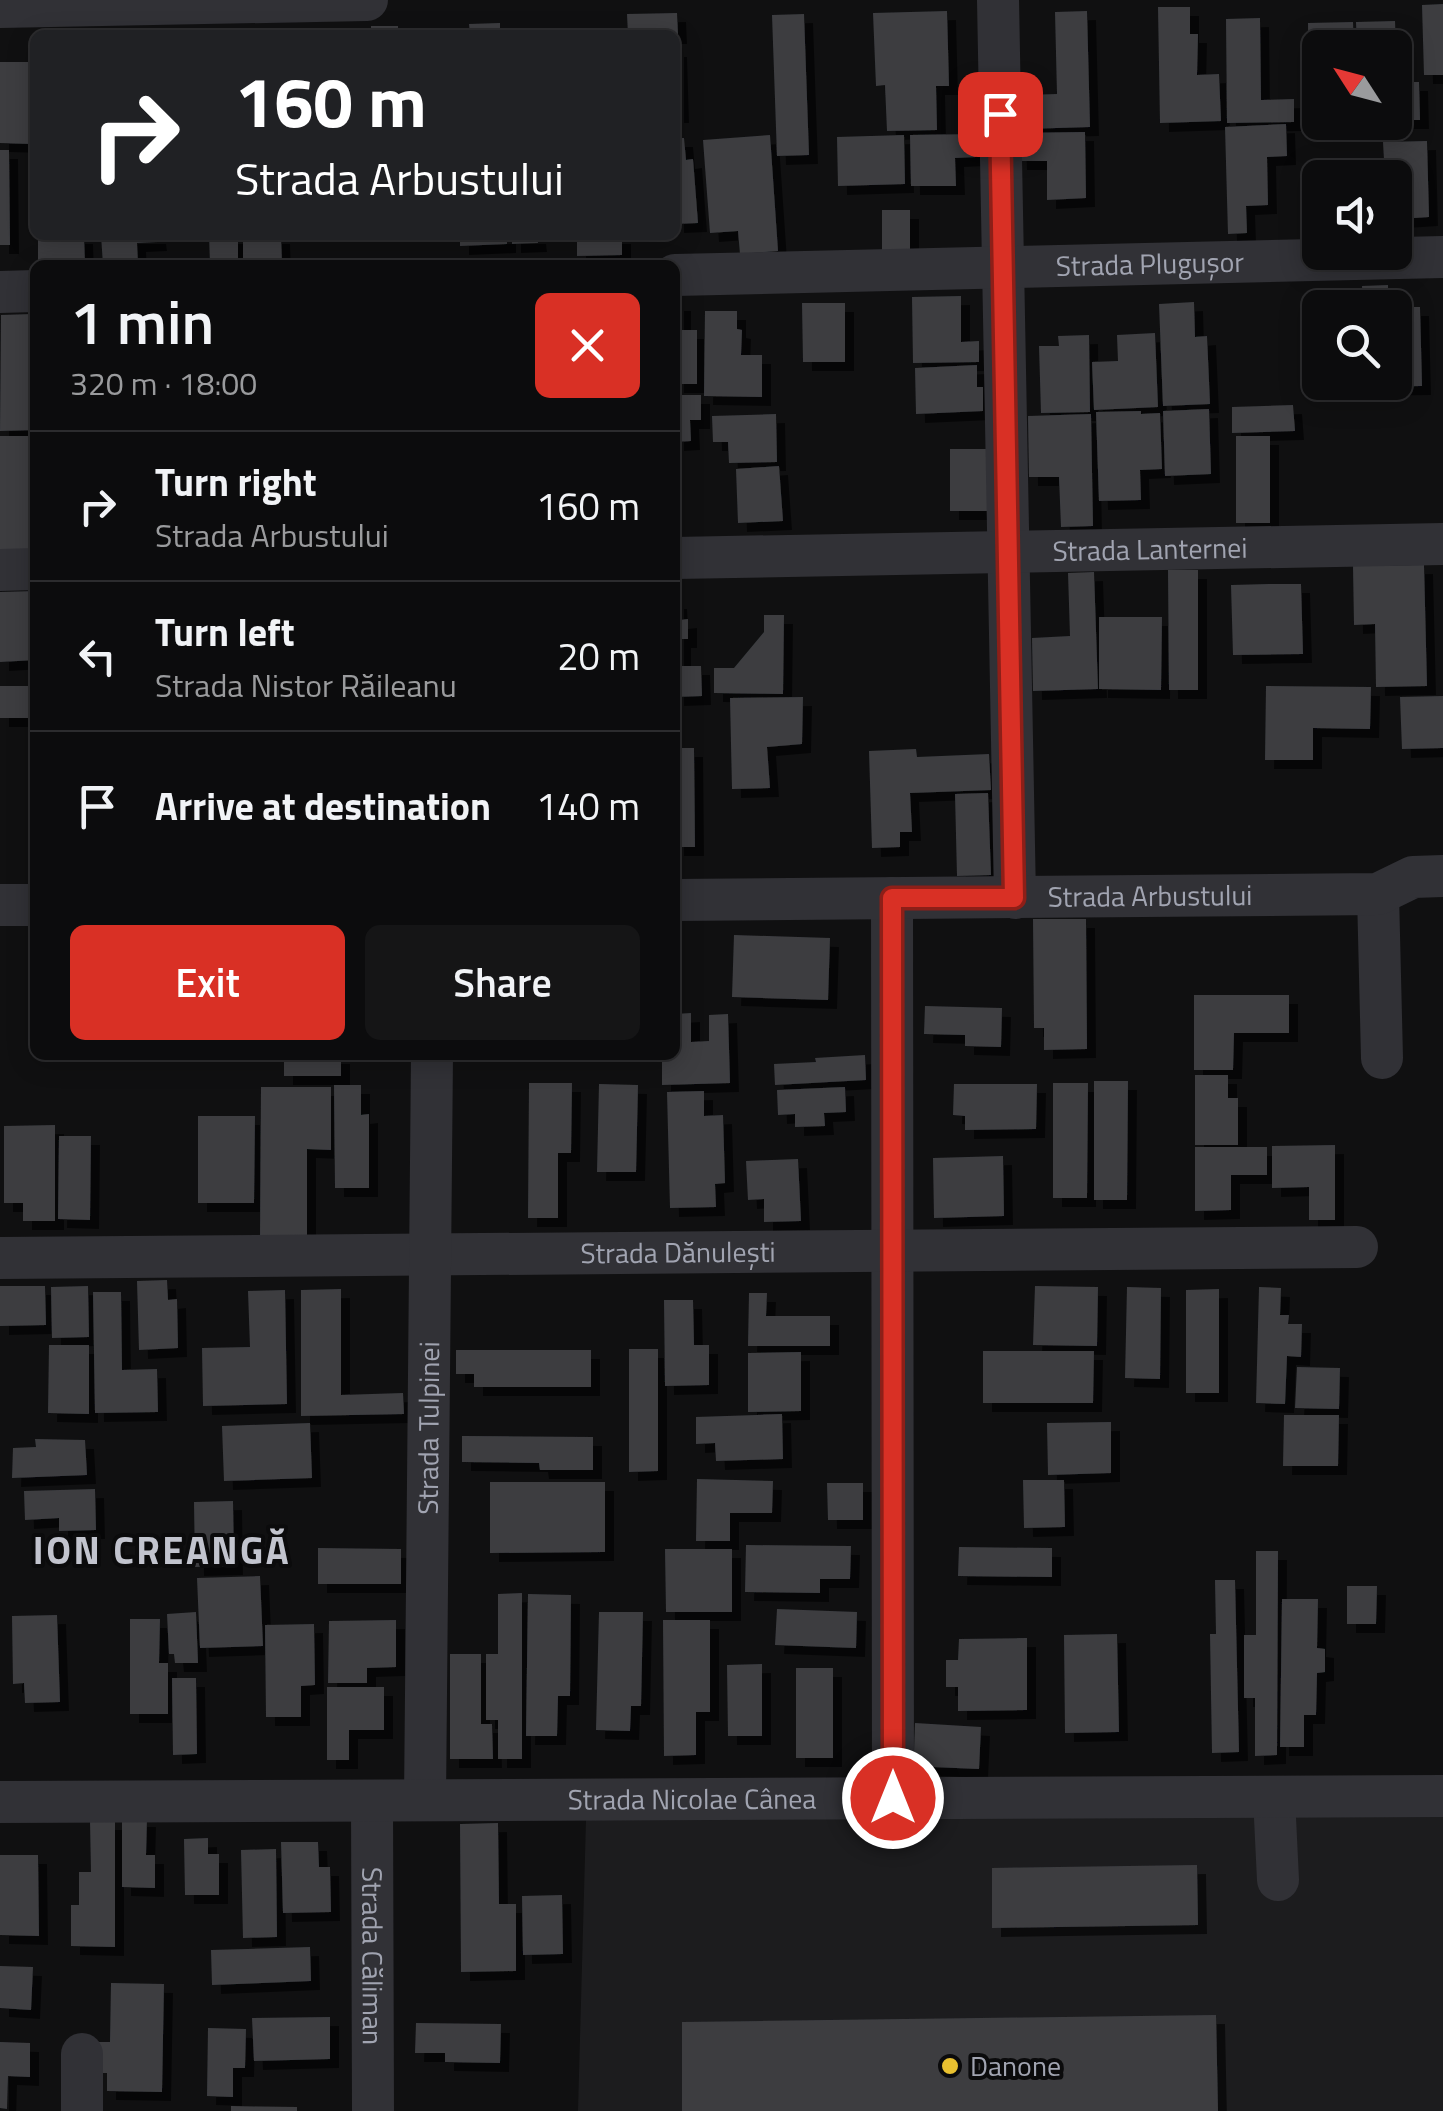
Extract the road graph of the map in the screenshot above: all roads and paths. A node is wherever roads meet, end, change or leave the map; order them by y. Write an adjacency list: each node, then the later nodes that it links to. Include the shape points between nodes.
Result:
1 (367, 0): 3 (street)
2 (998, 0): 5 (street)
3 (0, 7)
4 (1443, 257): 5 (street, Strada Plugușor)
5 (1004, 267): 6 (street, Strada Plugușor); 10 (street)
6 (680, 275)
7 (30, 291): 8 (street)
8 (0, 292)
9 (1443, 544): 10 (street, Strada Lanternei)
10 (1010, 553): 11 (street, Strada Lanternei); 17 (street)
11 (680, 558)
12 (30, 569): 13 (street)
13 (0, 570)
14 (1443, 876): 15 (street, Strada Arbustului, via 1413,877)
15 (1378, 894): 17 (street, Strada Arbustului); 21 (street)
16 (892, 898): 17 (street, Strada Arbustului); 18 (street, Strada Arbustului); 24 (street)
17 (1014, 898)
18 (680, 900)
19 (0, 905): 20 (street)
20 (30, 905)
21 (1382, 1058)
22 (432, 1060): 25 (street, Strada Tulpinei)
23 (1358, 1246): 24 (street, Strada Dănulești)
24 (891, 1250): 25 (street, Strada Dănulești); 29 (street)
25 (431, 1254): 26 (street, Strada Dănulești); 30 (street, Strada Tulpinei)
26 (0, 1258)
27 (1443, 1796): 28 (street, Strada Nicolae Cânea)
28 (1274, 1797): 29 (street, Strada Nicolae Cânea); 33 (street)
29 (893, 1798): 30 (street, Strada Nicolae Cânea)
30 (425, 1800): 31 (street, Strada Nicolae Cânea)
31 (372, 1801): 32 (street, Strada Nicolae Cânea); 36 (street, Strada Căliman)
32 (0, 1802)
33 (1278, 1880)
34 (82, 2054): 35 (street)
35 (82, 2111)
36 (373, 2111)

